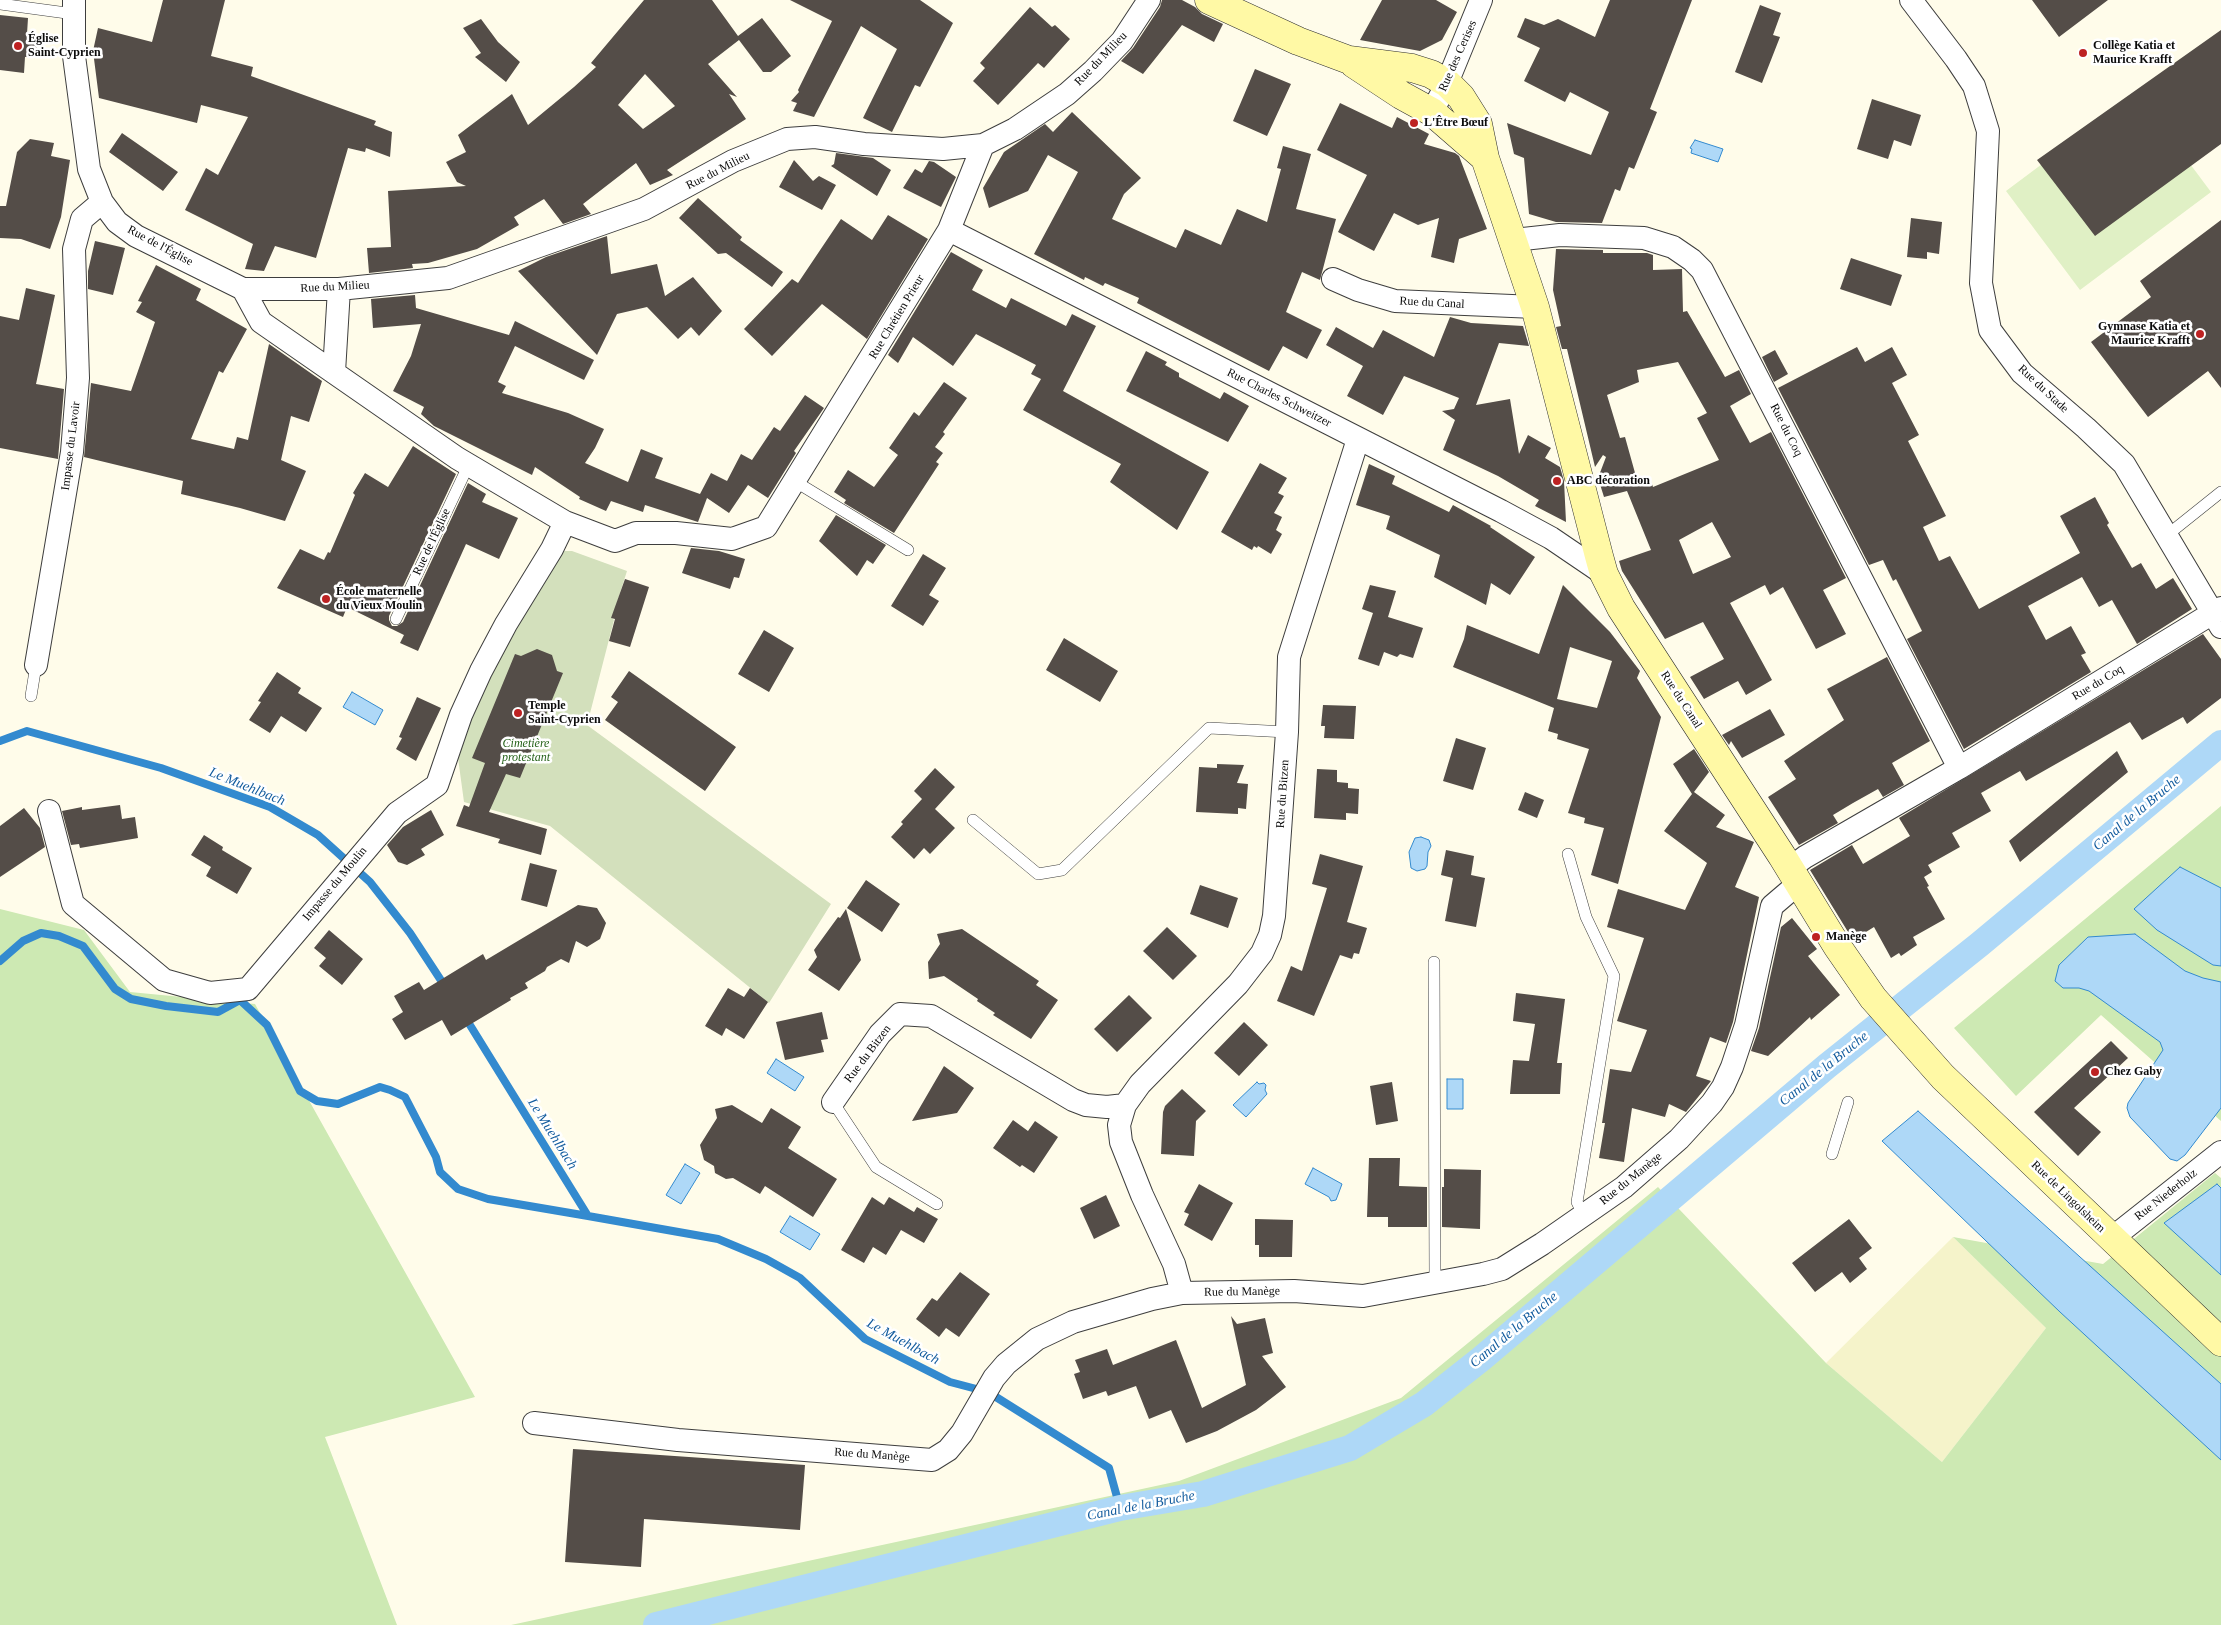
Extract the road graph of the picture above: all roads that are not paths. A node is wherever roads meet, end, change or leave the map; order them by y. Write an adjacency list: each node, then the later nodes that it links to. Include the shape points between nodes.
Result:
1 (1149, 0): 10 (street, Rue du Milieu, via 1122,41 1087,77 1035,117)
2 (1209, 0): 7 (main road, via 1298,41)
3 (1482, 0): 8 (street, Rue des Cerises)
4 (1911, 0): 25 (street, Rue du Stade, via 1974,86 1988,132 1982,283 1990,330 2022,373 2124,464)
5 (0, 4): 6 (lane)
6 (74, 7): 12 (street, Rue de l'Église, via 74,56 88,169)
7 (1349, 60): 8 (main road, via 1412,68); 9 (main road, Rue du Canal)
8 (1448, 83): 9 (street, Rue des Cerises); 11 (main road, Rue du Canal, via 1478,124)
9 (1432, 112): 11 (main road, Rue du Canal)
10 (983, 145): 13 (street, Rue Chrétien Prieur); 17 (street, Rue du Milieu, via 943,149 816,137 787,139 733,161 644,209 448,278)
11 (1485, 158): 14 (main road, Rue du Canal)
12 (102, 202): 16 (street, Rue de l'Église, via 117,222 136,236); 30 (street, Impasse du Lavoir, via 82,219 74,249 78,378 72,452)
13 (949, 230): 20 (street, Rue Charles Schweitzer); 22 (street, Rue Chrétien Prieur)
14 (1514, 240): 18 (main road, Rue du Canal); 33 (street, Rue du Coq, via 1560,235 1644,238 1677,250 1702,270)
15 (1333, 279): 18 (street, Rue du Canal, via 1395,301)
16 (243, 289): 17 (street, Rue du Milieu); 19 (street, via 261,322)
17 (339, 289): 19 (street)
18 (1535, 307): 27 (main road, Rue du Canal)
19 (334, 372): 21 (street)
20 (1358, 439): 27 (street, Rue Charles Schweitzer, via 1551,538); 32 (street, Rue du Bitzen, via 1289,657)
21 (469, 464): 24 (street); 29 (lane, Rue de l'Église)
22 (796, 482): 24 (street, Rue Chrétien Prieur, via 766,527 732,539 636,533 615,540); 26 (lane)
23 (2221, 492): 25 (lane)
24 (565, 522): 34 (street, Impasse du Moulin, via 482,671 461,715 437,785 397,813 248,989 210,993 164,980 73,904)
25 (2166, 536): 28 (street, Rue du Stade)
26 (908, 550)
27 (1604, 574): 37 (main road, Rue du Canal, via 1621,608)
28 (2218, 616): 33 (street, Rue du Coq)
29 (396, 619)
30 (36, 665): 31 (lane, Impasse du Lavoir)
31 (31, 696)
32 (1287, 732): 35 (lane, via 1209,728 1062,870 1038,874); 42 (street, Rue du Bitzen, via 1270,935 1251,968 1140,1084)
33 (1958, 768): 37 (street, Rue du Coq, via 1805,857)
34 (49, 811)
35 (973, 820)
36 (1568, 854): 46 (lane, via 1586,917 1614,976 1577,1202)
37 (1794, 876): 39 (main road, Rue du Canal, via 1872,998); 46 (street, Rue du Manège, via 1772,906 1746,1025 1723,1087 1679,1139 1630,1182)
38 (1434, 962): 48 (lane)
39 (1911, 1040): 47 (main road, Rue de Lingolsheim, via 1944,1077)
40 (833, 1102): 42 (street, Rue du Bitzen, via 880,1034 900,1014 931,1016 1073,1100 1086,1105); 45 (lane, Rue du Bitzen, via 876,1167)
41 (1848, 1102): 43 (lane)
42 (1125, 1105): 49 (street, Rue du Bitzen, via 1119,1125 1121,1142 1174,1264)
43 (1832, 1154)
44 (2217, 1161): 47 (street, Rue Niederholz)
45 (937, 1204)
46 (1584, 1216): 48 (street, Rue du Manège, via 1502,1269)
47 (2111, 1239): 50 (main road, Rue de Lingolsheim)
48 (1436, 1283): 49 (street, Rue du Manège, via 1363,1296 1294,1291)
49 (1182, 1293): 51 (street, Rue du Manège, via 1108,1311 1053,1330 1021,1350 994,1378 962,1433 948,1450 932,1460 678,1440)
50 (2221, 1342)
51 (534, 1424)

